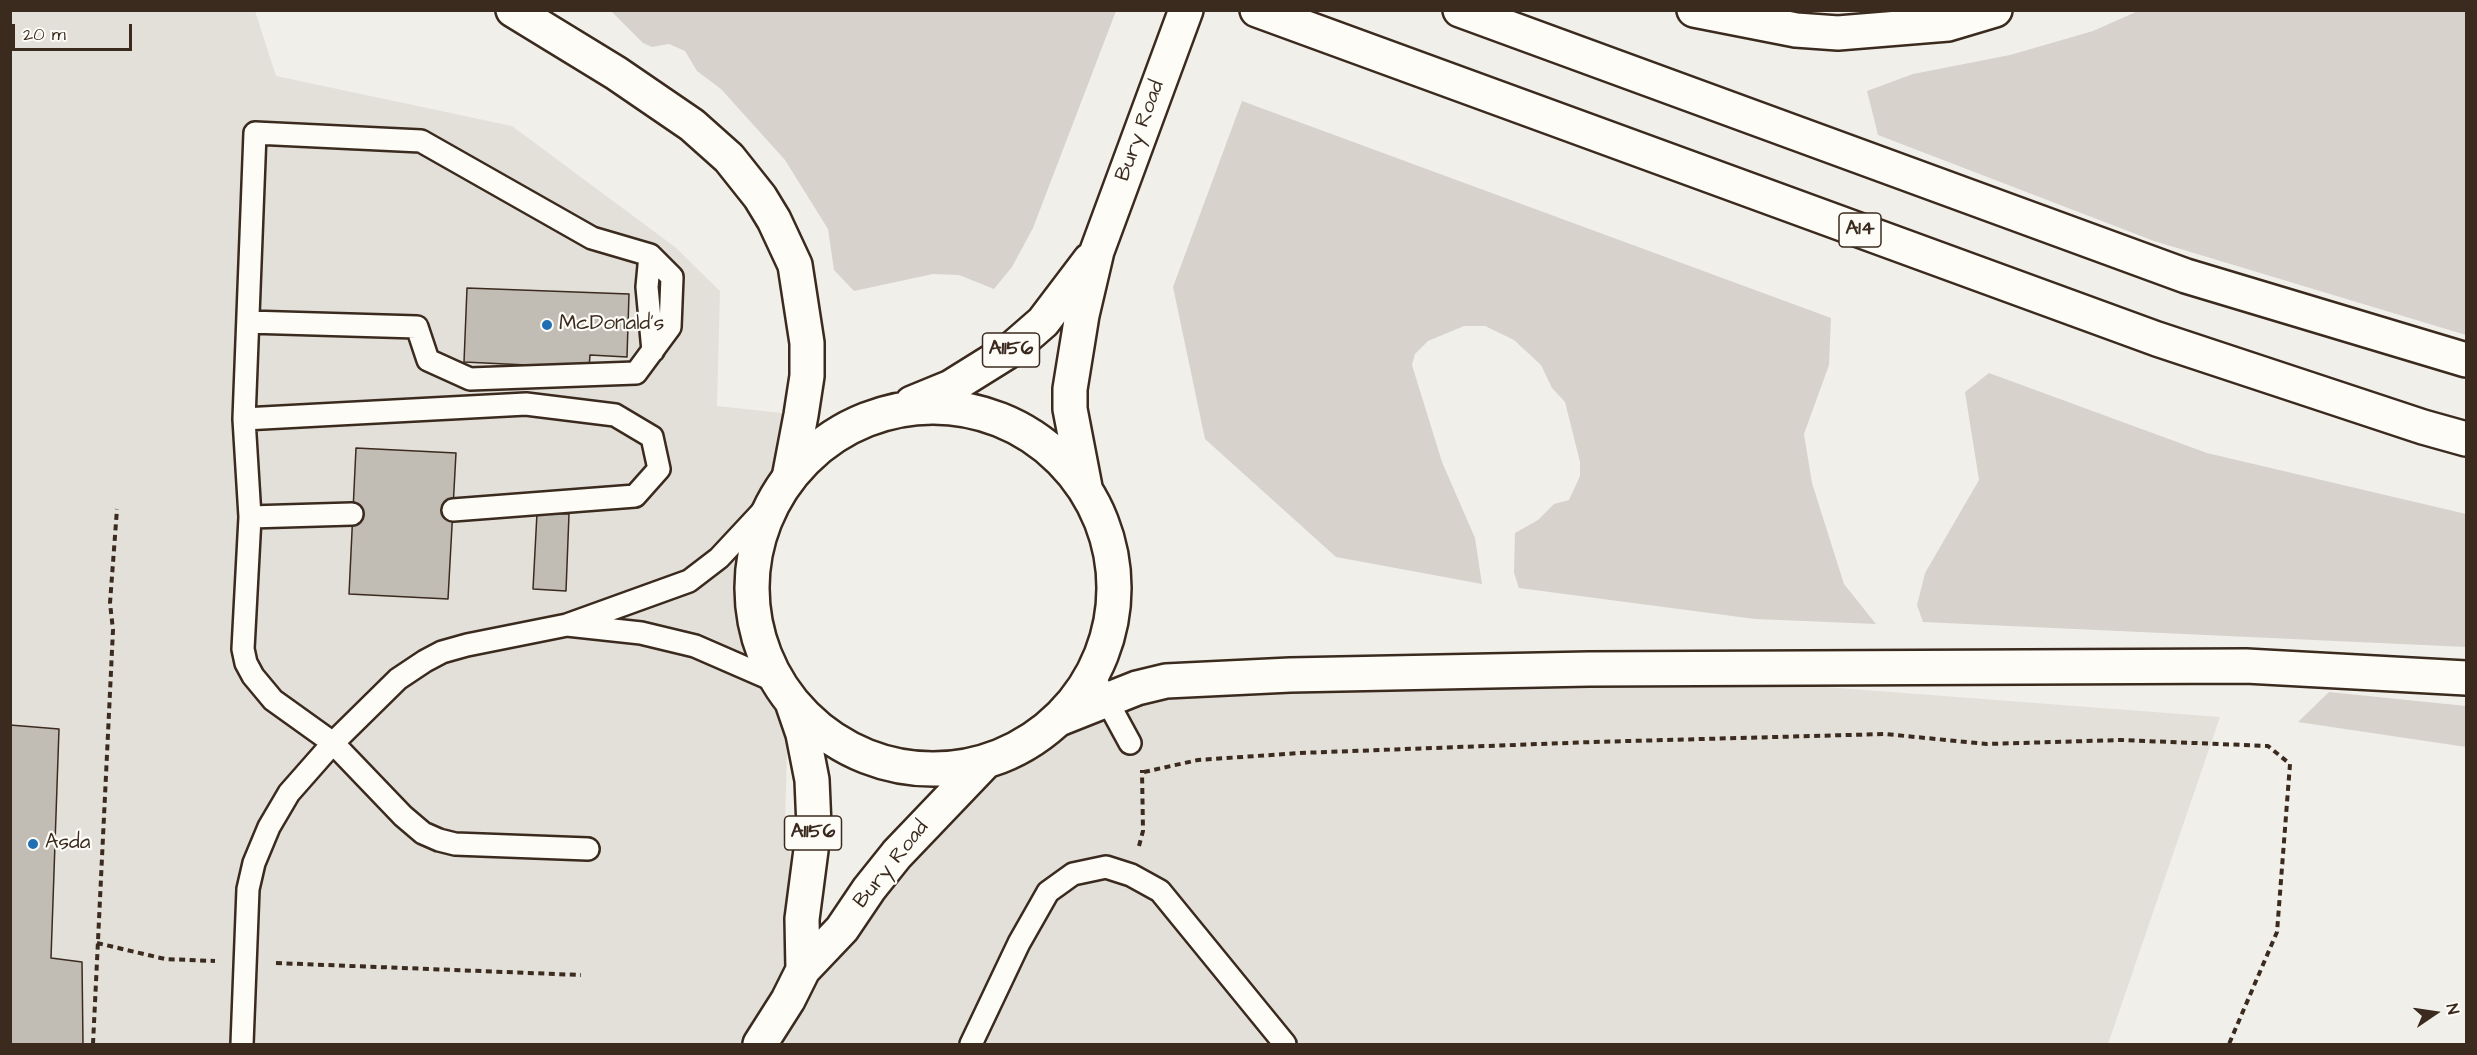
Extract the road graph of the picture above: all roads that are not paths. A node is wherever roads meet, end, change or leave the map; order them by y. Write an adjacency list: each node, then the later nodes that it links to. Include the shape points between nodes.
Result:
1 (513, 10): 13 (main road, via 692,125 729,158 760,197 785,239 795,265 807,343 807,376)
2 (1186, 10): 7 (main road, Bury Road / A1156)
3 (1257, 10): 12 (main road, A14, via 2157,339)
4 (1460, 10): 9 (main road, via 2186,276)
5 (1694, 10): 6 (main road, via 1796,30 1838,33 1948,24)
6 (1995, 10)
7 (1097, 251): 10 (main road, Bury Road / A1156, via 1043,322 1012,349 951,387); 14 (main road, Bury Road / A1156, via 1070,389 1070,409)
8 (248, 322): 8 (lane, via 417,327 428,360 470,379 636,373 653,351 647,287 650,255 592,238 422,141 255,133); 11 (lane)
9 (2466, 360)
10 (895, 410): 13 (main road, via 835,434 810,454); 14 (main road, via 938,406 981,413 1022,430 1058,456)
11 (244, 419): 15 (lane, via 526,404 615,415 652,437 659,469 635,496); 17 (lane)
12 (2466, 439)
13 (782, 488): 18 (lane, via 719,558 689,581); 21 (main road, via 756,548 752,600 761,646)
14 (1086, 490): 20 (main road, via 1107,535 1115,584)
15 (453, 510)
16 (352, 514): 17 (lane)
17 (250, 517): 22 (lane, via 243,649 246,663 273,700)
18 (567, 625): 21 (lane, via 640,633 695,646); 22 (lane, via 442,652 398,679)
19 (2466, 678): 20 (main road, via 2246,666 1577,669 1206,678)
20 (1099, 689): 23 (lane); 24 (main road, via 1026,745)
21 (785, 690): 24 (main road, via 802,714 841,745 886,764 935,770); 26 (main road, Bury Road / A1156, via 803,734 812,780 814,827 802,918)
22 (333, 743): 25 (lane, via 403,816 423,833 439,840 454,844); 27 (lane, via 289,793 258,854 248,889)
23 (1130, 743)
24 (984, 763): 26 (main road, Bury Road / A1156, via 897,854 842,929)
25 (588, 849)
26 (803, 970): 28 (main road, Bury Road / A1156)
27 (242, 1044)
28 (760, 1044)
29 (971, 1044): 30 (lane, via 1048,892 1073,874 1106,867 1160,891)
30 (1286, 1044)

